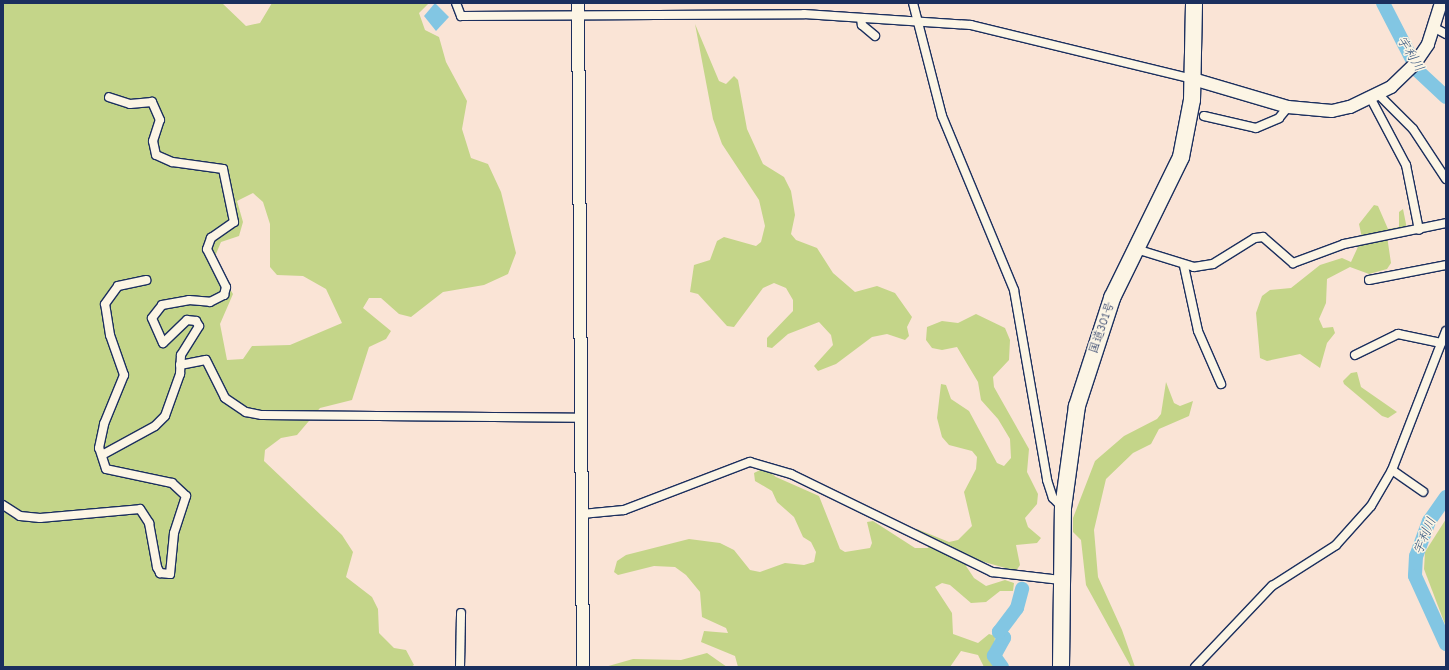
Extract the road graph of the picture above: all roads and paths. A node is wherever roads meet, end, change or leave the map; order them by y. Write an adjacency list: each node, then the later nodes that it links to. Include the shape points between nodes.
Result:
1 (456, 3): 5 (street, via 461,16)
2 (913, 3): 7 (street)
3 (1194, 3): 10 (highway, 国道301号)
4 (1441, 3): 8 (street)
5 (578, 8): 6 (street, via 804,14); 28 (street)
6 (861, 19): 7 (street); 9 (street, via 862,25)
7 (918, 23): 10 (street, via 971,25 1025,36); 33 (street, via 942,116 1012,283 1047,480 1053,498)
8 (1440, 31): 12 (street, via 1402,78)
9 (874, 36)
10 (1193, 80): 13 (street); 18 (highway, 国道301号, via 1181,157)
11 (109, 97): 26 (street, via 130,104 152,102 160,120 153,141 156,155 172,162 223,169 228,180 227,202 234,222 211,238 207,249 226,287 224,295 210,302 189,300 162,305 152,318 163,343 187,320 196,321 197,333 181,355)
12 (1375, 97): 13 (street, via 1332,111); 15 (street, via 1413,129); 17 (street, via 1406,165)
13 (1288, 107): 14 (street, via 1279,118 1256,128)
14 (1204, 116)
15 (1446, 178)
16 (1446, 224): 17 (street)
17 (1419, 230): 20 (street, via 1344,244 1293,263 1270,241 1255,238 1213,264)
18 (1136, 249): 20 (street); 33 (highway, 国道301号, via 1099,333 1077,406)
19 (1446, 265): 22 (street)
20 (1184, 266): 27 (street, via 1198,331)
21 (146, 280): 29 (street, via 118,286 105,304 110,335 124,375 99,439)
22 (1369, 280)
23 (1446, 331): 24 (street)
24 (1441, 343): 25 (street, via 1398,334); 30 (street)
25 (1355, 355)
26 (180, 365): 28 (street, via 206,360 225,398 246,412 262,415); 29 (street, via 165,416 155,426)
27 (1221, 384)
28 (580, 418): 34 (street)
29 (102, 455): 32 (street, via 102,464 112,473 162,479 182,490 186,496 174,533 170,574 160,572 157,567 152,553 149,523 140,509 40,518 20,516)
30 (1392, 470): 31 (street); 40 (street, via 1371,506 1347,535 1321,555 1275,582)
31 (1423, 492)
32 (3, 505)
33 (1063, 508): 35 (highway, 国道301号)
34 (582, 514): 35 (street, via 624,510 750,462 768,464 992,572); 38 (street)
35 (1061, 580): 39 (highway, 国道301号)
36 (461, 613): 37 (street)
37 (460, 667)
38 (582, 667)
39 (1061, 667)
40 (1194, 667)

